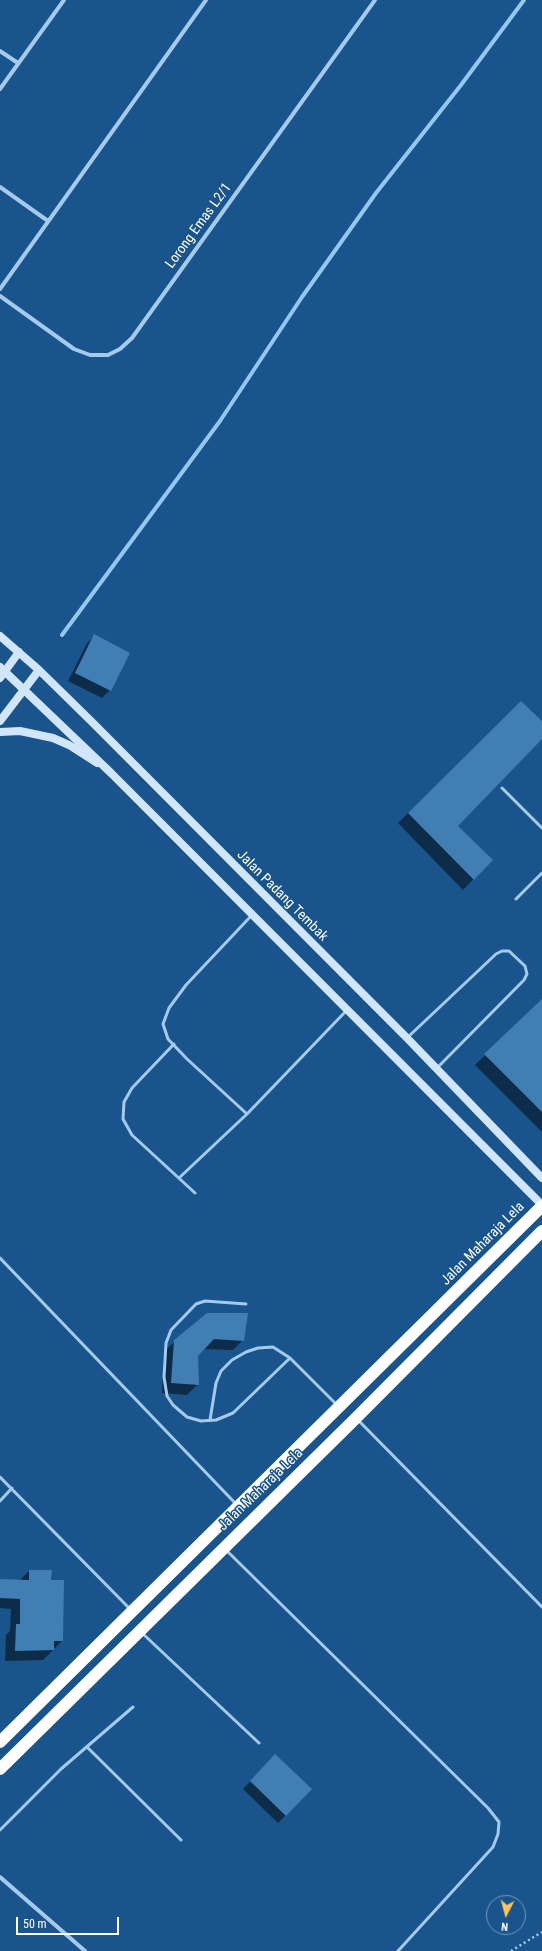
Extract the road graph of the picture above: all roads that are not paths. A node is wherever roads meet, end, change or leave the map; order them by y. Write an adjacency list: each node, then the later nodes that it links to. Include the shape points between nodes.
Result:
1 (64, 0): 5 (street)
2 (206, 0): 8 (street)
3 (375, 0): 10 (street, Lorong Emas L2/1, via 132,338 120,349 108,355 90,355 74,349)
4 (0, 51): 5 (street)
5 (18, 63): 6 (street)
6 (0, 89)
7 (0, 187): 8 (street)
8 (48, 222): 9 (street)
9 (0, 289)
10 (0, 296)
11 (0, 636): 12 (main road, Jalan Padang Tembak)
12 (19, 652): 13 (main road, Jalan Padang Tembak); 14 (main road)
13 (39, 670): 15 (main road); 25 (main road, Jalan Padang Tembak)
14 (2, 672): 15 (main road)
15 (25, 689): 16 (main road); 18 (main road)
16 (0, 721)
17 (0, 732): 18 (main road, via 20,731 52,738 69,745)
18 (111, 773): 23 (main road)
19 (502, 788): 20 (lane)
20 (542, 828)
21 (542, 873): 22 (lane)
22 (516, 899)
23 (253, 915): 24 (main road); 26 (lane, via 186,985 169,1008 163,1024 168,1039)
24 (347, 1009): 28 (lane); 32 (main road)
25 (406, 1038): 27 (main road, Jalan Padang Tembak); 27 (lane, via 496,954 509,951 525,966 527,974 524,980)
26 (174, 1044): 28 (lane); 29 (lane, via 132,1088 124,1102 122,1119 132,1136)
27 (436, 1070): 30 (main road, Jalan Padang Tembak)
28 (246, 1114): 29 (lane)
29 (179, 1178): 31 (lane)
30 (542, 1178)
31 (196, 1193)
32 (542, 1206): 37 (highway, Jalan Maharaja Lela)
33 (542, 1231): 38 (highway, Jalan Maharaja Lela)
34 (0, 1258): 43 (lane)
35 (246, 1304): 39 (lane, via 205,1301 196,1304 171,1330 166,1342 164,1376 167,1396 187,1417 201,1421)
36 (290, 1358): 37 (lane); 39 (lane, via 233,1413); 39 (lane, via 272,1347 258,1348 232,1360 221,1371 216,1383)
37 (340, 1408): 43 (highway, Jalan Maharaja Lela)
38 (356, 1418): 44 (highway, Jalan Maharaja Lela); 45 (lane)
39 (210, 1420)
40 (0, 1476): 41 (lane)
41 (12, 1488): 42 (lane); 46 (lane)
42 (0, 1501)
43 (239, 1507): 46 (highway, Jalan Maharaja Lela)
44 (224, 1548): 47 (highway, Jalan Maharaja Lela); 57 (lane, via 488,1808 499,1822 493,1847)
45 (542, 1608)
46 (133, 1612): 49 (highway, Jalan Maharaja Lela)
47 (140, 1631): 50 (lane); 52 (highway, Jalan Maharaja Lela)
48 (133, 1707): 51 (lane)
49 (0, 1742)
50 (259, 1743)
51 (87, 1747): 53 (lane, via 61,1769); 54 (lane)
52 (0, 1768)
53 (0, 1830)
54 (181, 1840)
55 (0, 1877): 56 (street)
56 (85, 1951)
57 (398, 1951)

